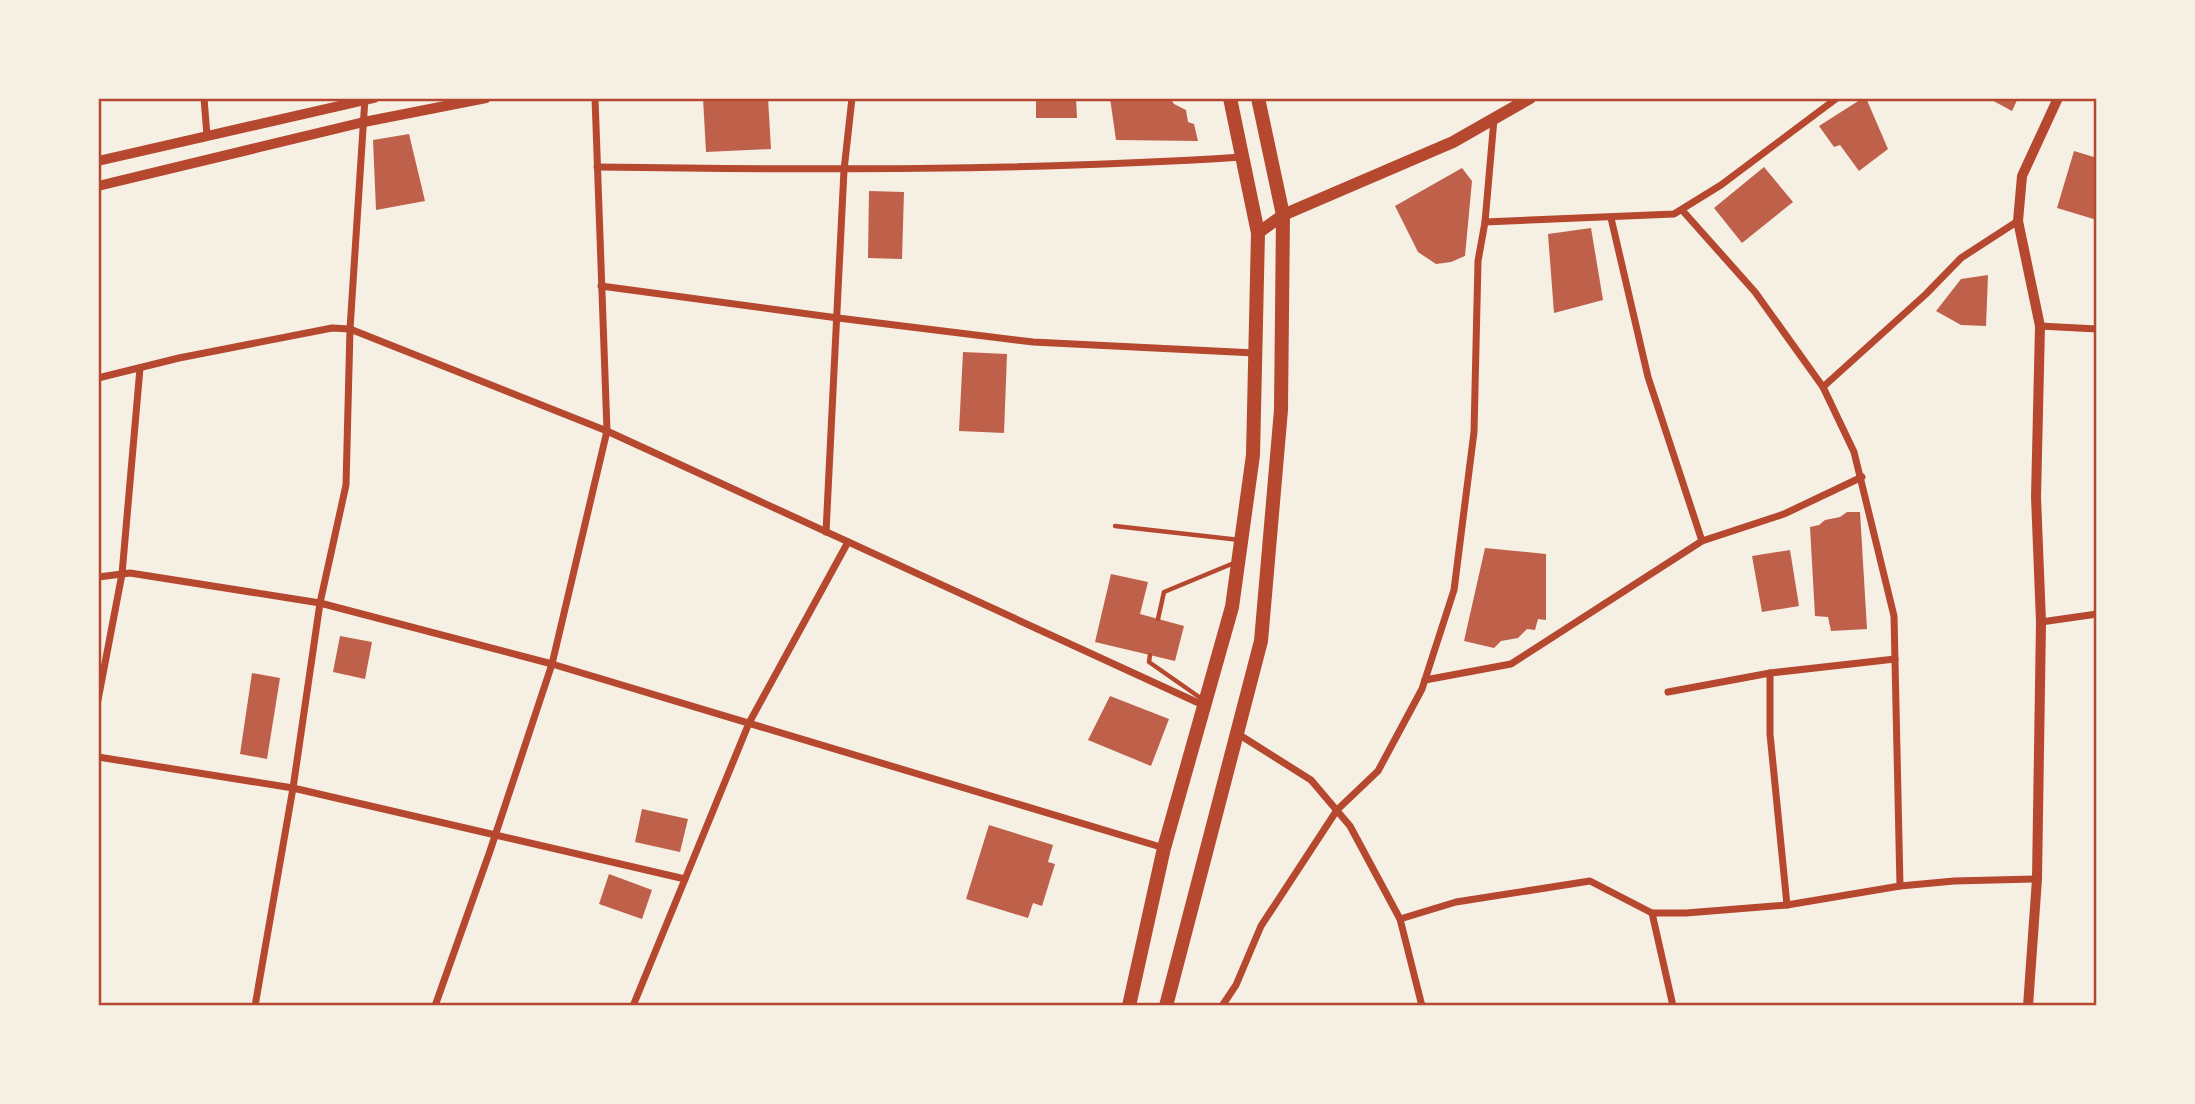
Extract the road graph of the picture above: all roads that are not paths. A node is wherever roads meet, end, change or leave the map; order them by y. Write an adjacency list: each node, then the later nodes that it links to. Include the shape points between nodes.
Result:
1 (204, 98): 13 (street)
2 (486, 98): 12 (street)
3 (595, 98): 16 (street)
4 (852, 98): 17 (street)
5 (1230, 98): 14 (highway)
6 (1258, 98): 20 (highway)
7 (1837, 98): 19 (street)
8 (2058, 98): 22 (street, via 2022,176)
9 (368, 99): 12 (street); 13 (street)
10 (1527, 99): 11 (main road)
11 (1494, 118): 20 (main road, via 1453,142); 23 (street)
12 (364, 122): 18 (street); 28 (street)
13 (207, 136): 15 (street)
14 (1242, 157): 17 (street); 24 (highway)
15 (98, 161)
16 (597, 167): 17 (street); 25 (street)
17 (844, 170): 26 (street)
18 (98, 187)
19 (1682, 210): 21 (street); 33 (street, via 1755,292)
20 (1283, 215): 24 (main road); 57 (highway, via 1282,410 1261,641)
21 (1611, 218): 23 (street); 39 (street, via 1648,377)
22 (2018, 221): 27 (street); 33 (street, via 1961,258)
23 (1485, 222): 52 (street, via 1478,261 1474,432 1454,590)
24 (1258, 233): 30 (highway)
25 (601, 286): 26 (street); 34 (street)
26 (838, 318): 30 (street, via 1033,342); 37 (street)
27 (2040, 326): 29 (street); 47 (street, via 2036,498)
28 (350, 329): 31 (street, via 332,328); 34 (street); 44 (street, via 346,485)
29 (2097, 329)
30 (1255, 353): 38 (highway, via 1253,455)
31 (140, 368): 32 (street); 42 (street)
32 (98, 378)
33 (1823, 387): 35 (street)
34 (607, 431): 37 (street); 50 (street)
35 (1862, 477): 39 (street, via 1784,514); 49 (street, via 1894,616)
36 (1115, 526): 38 (lane)
37 (826, 531): 40 (street)
38 (1241, 541): 41 (highway)
39 (1702, 541): 52 (street, via 1511,664)
40 (848, 542): 55 (street); 56 (street)
41 (1238, 562): 46 (lane, via 1164,592); 55 (highway, via 1232,607)
42 (122, 574): 43 (street); 44 (street); 54 (street)
43 (98, 578)
44 (320, 603): 50 (street); 59 (street)
45 (2097, 614): 47 (street)
46 (1158, 619)
47 (2041, 622): 64 (street)
48 (1150, 655): 55 (lane, via 1149,662)
49 (1895, 659): 51 (street); 65 (street)
50 (552, 664): 56 (street); 61 (street)
51 (1770, 673): 53 (street); 66 (street, via 1770,734)
52 (1425, 680): 60 (street, via 1378,771)
53 (1668, 692)
54 (98, 700)
55 (1204, 703): 62 (highway)
56 (749, 723): 62 (street); 63 (street)
57 (1237, 733): 60 (street, via 1311,780); 73 (highway)
58 (98, 757): 59 (street)
59 (293, 788): 61 (street); 69 (street)
60 (1337, 810): 68 (street); 74 (street, via 1261,926)
61 (496, 835): 63 (street); 70 (street)
62 (1164, 848): 72 (highway)
63 (685, 879): 71 (street)
64 (2036, 879): 65 (street); 77 (street)
65 (1900, 886): 66 (street)
66 (1787, 905): 67 (street)
67 (1652, 913): 68 (street, via 1590,881 1455,902); 76 (street)
68 (1400, 919): 75 (street)
69 (255, 1006)
70 (435, 1006)
71 (633, 1006)
72 (1129, 1006)
73 (1166, 1006)
74 (1222, 1006)
75 (1422, 1006)
76 (1673, 1006)
77 (2028, 1006)

